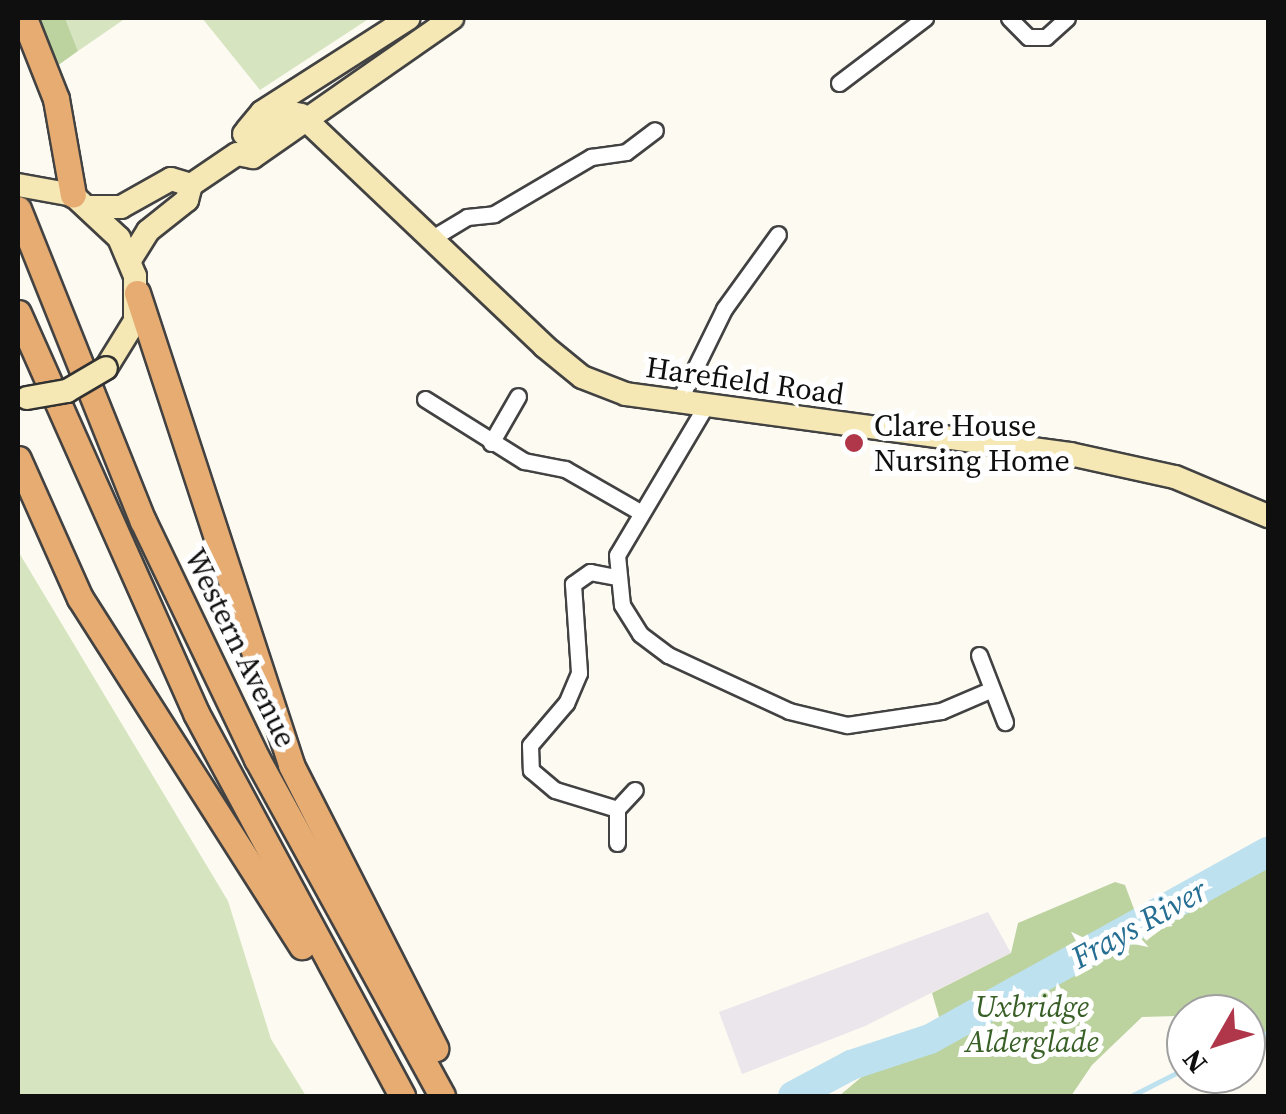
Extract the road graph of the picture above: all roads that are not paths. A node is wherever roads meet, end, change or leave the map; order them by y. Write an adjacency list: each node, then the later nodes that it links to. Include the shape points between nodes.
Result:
1 (24, 18): 13 (highway, via 56,100)
2 (409, 18): 10 (main road, via 262,112)
3 (452, 18): 8 (main road)
4 (925, 18): 7 (street)
5 (1009, 18): 6 (street, via 1028,37 1046,37)
6 (1067, 18)
7 (839, 83)
8 (306, 119): 10 (main road, via 254,157); 16 (main road, Harefield Road)
9 (655, 130): 16 (street, via 626,152 592,157 494,214 467,217)
10 (240, 144): 11 (main road)
11 (191, 184): 13 (main road, via 170,179 121,207); 17 (main road, via 187,200 148,231)
12 (25, 185): 13 (main road)
13 (82, 201): 17 (main road, via 106,220)
14 (18, 210): 37 (highway, Western Avenue, via 175,589 257,759)
15 (778, 234): 23 (street, via 724,309)
16 (434, 237): 23 (main road, Harefield Road, via 582,377)
17 (130, 260): 18 (main road)
18 (138, 293): 21 (main road, bridge, via 129,337 106,368 67,391); 37 (highway, via 290,765)
19 (18, 313): 36 (highway, via 196,712)
20 (518, 396): 25 (street)
21 (22, 397)
22 (425, 399): 25 (street)
23 (678, 403): 24 (main road, Harefield Road)
24 (705, 406): 27 (street); 28 (main road, Harefield Road, via 1070,454 1174,477)
25 (492, 442): 27 (street, via 524,461 565,469)
26 (18, 459): 36 (highway, via 45,531 102,634)
27 (640, 512): 29 (street, via 618,555)
28 (1268, 516)
29 (616, 577): 31 (street, via 622,605 640,634 668,655 789,711 872,724 942,711); 34 (street, via 590,572 573,584 579,673 566,703 530,745 531,770 555,790)
30 (979, 655): 31 (street)
31 (990, 690): 32 (street)
32 (1005, 722)
33 (634, 790): 34 (street)
34 (617, 810): 35 (street)
35 (617, 843)
36 (386, 1070): 38 (highway)
37 (452, 1094)
38 (402, 1096)

